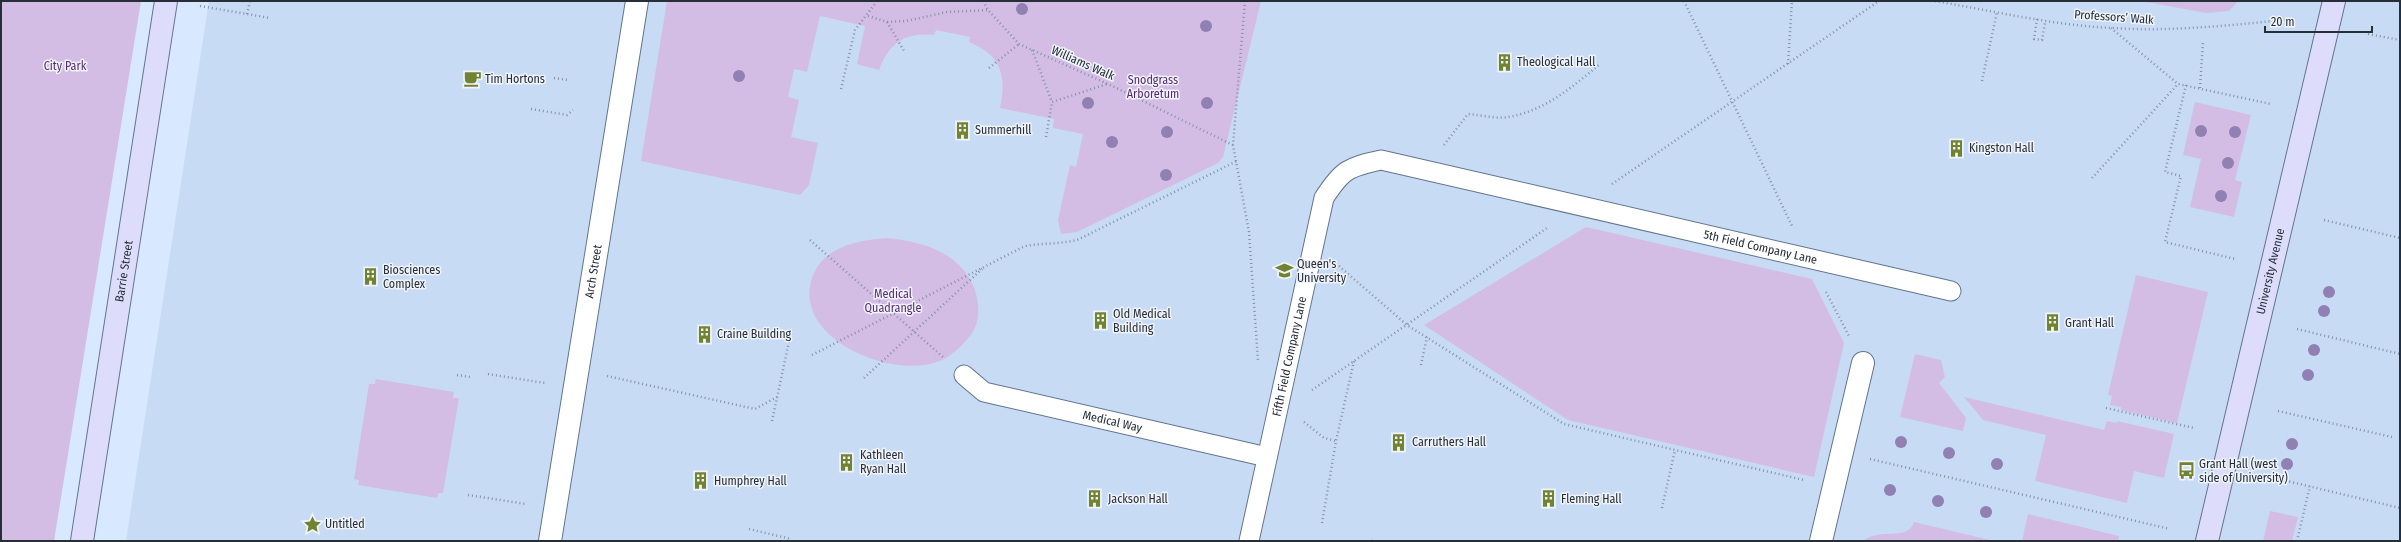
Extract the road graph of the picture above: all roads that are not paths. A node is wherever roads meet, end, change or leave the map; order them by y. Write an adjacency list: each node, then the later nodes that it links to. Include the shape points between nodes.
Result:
1 (166, 1): 9 (main road, Barrie Street)
2 (637, 1): 10 (street, Arch Street)
3 (2334, 1): 13 (main road, University Avenue)
4 (1575, 205): 5 (lane, 5th Field Company Lane); 8 (lane, Fifth Field Company Lane, via 1381,160 1358,165 1338,176 1324,198)
5 (1951, 291)
6 (1863, 364): 12 (street)
7 (964, 375): 8 (lane, Medical Way, via 984,392)
8 (1267, 457): 11 (lane, Fifth Field Company Lane)
9 (82, 541)
10 (550, 541)
11 (1249, 541)
12 (1821, 541)
13 (2207, 541)

